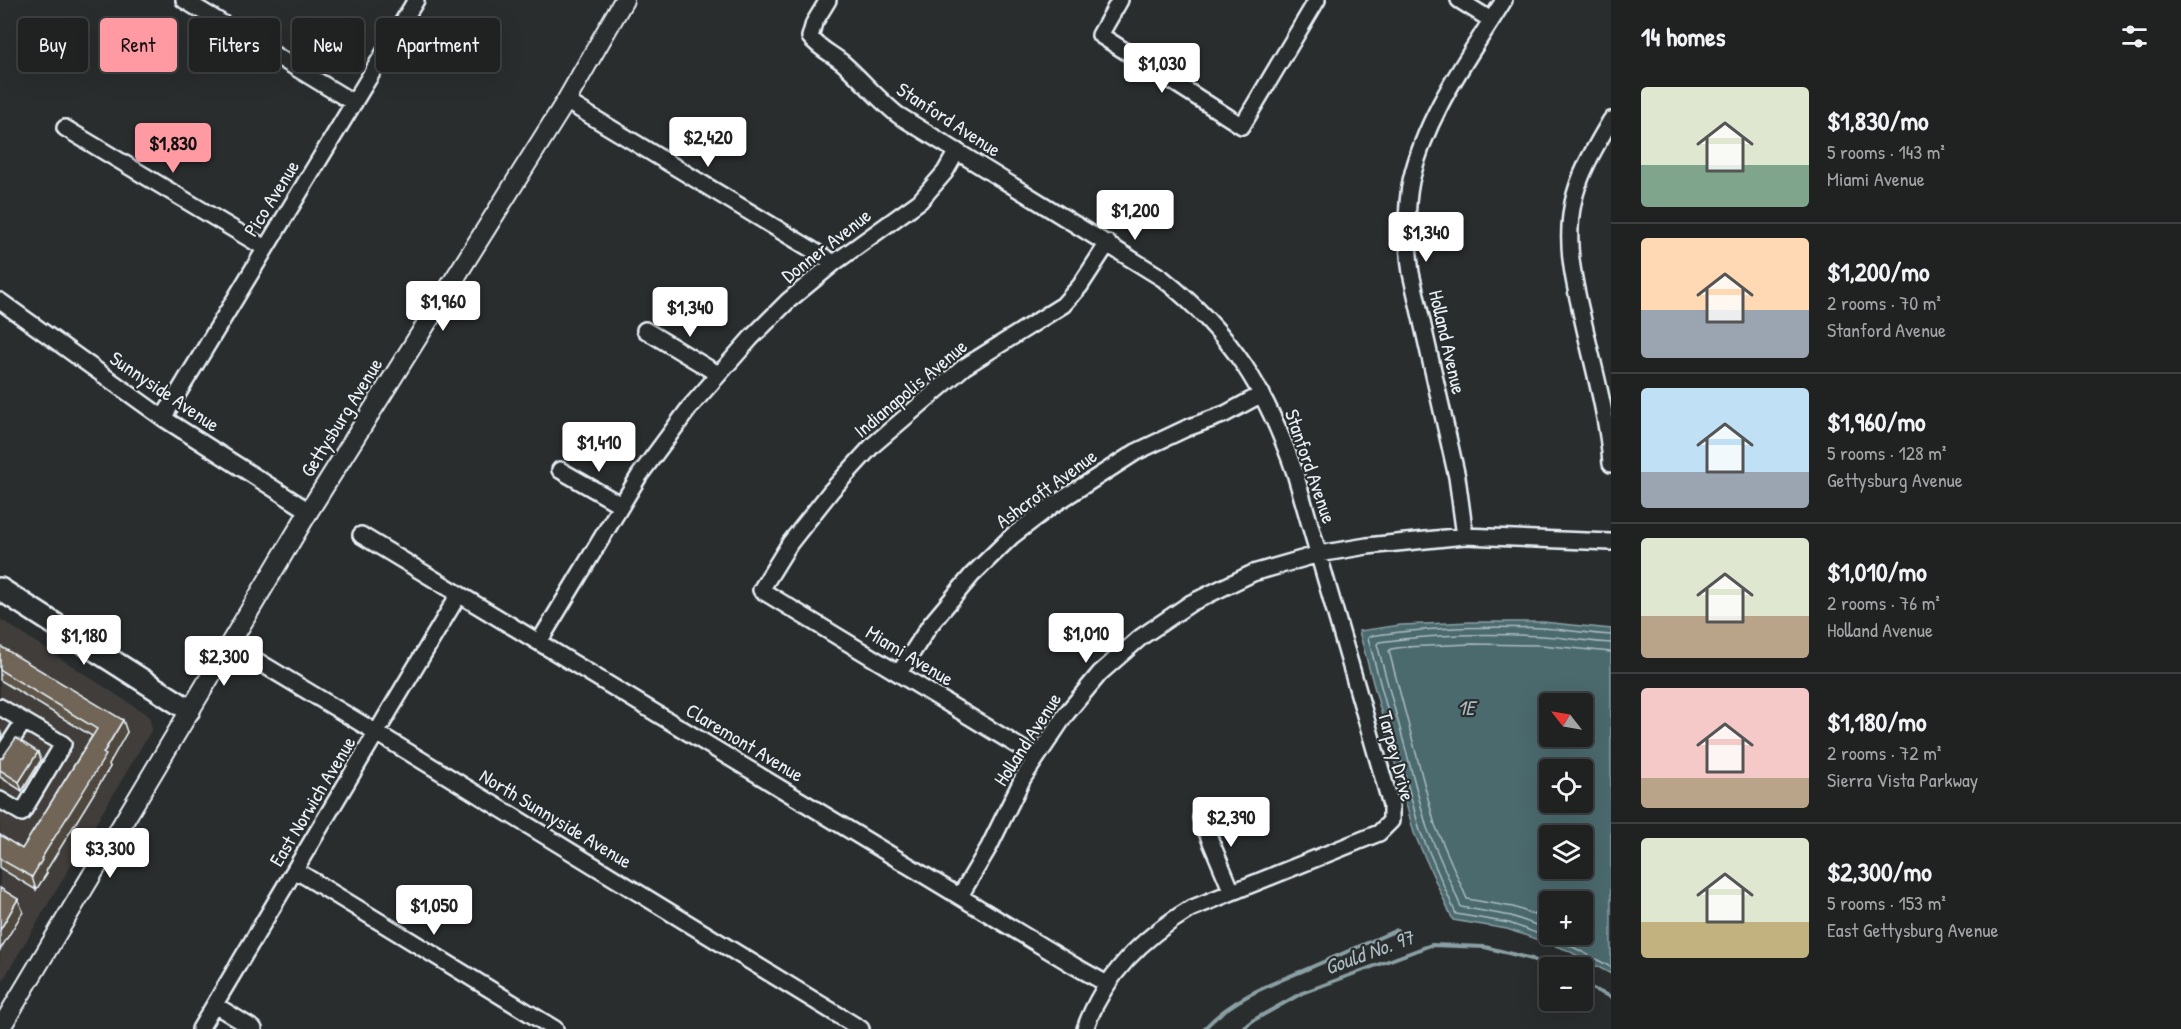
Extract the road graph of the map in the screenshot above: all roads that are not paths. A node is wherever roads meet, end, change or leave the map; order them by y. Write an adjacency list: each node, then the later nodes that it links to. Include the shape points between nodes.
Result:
1 (184, 0): 11 (street)
2 (416, 0): 11 (street, Pico Avenue)
3 (624, 0): 10 (street, Gettysburg Avenue)
4 (828, 0): 14 (street, Stanford Avenue, via 810,37 898,115)
5 (1120, 0): 6 (street, via 1100,35 1242,126)
6 (1317, 0)
7 (1459, 0): 9 (street)
8 (1504, 0): 9 (street, Holland Avenue)
9 (1491, 20): 29 (street, Holland Avenue, via 1429,127 1411,183 1408,212 1411,273 1458,477)
10 (566, 101): 17 (street); 27 (street, Gettysburg Avenue)
11 (354, 103): 16 (street, Pico Avenue)
12 (1611, 120): 21 (street, via 1584,170 1573,202 1570,235 1571,269)
13 (64, 128): 16 (street)
14 (957, 151): 15 (street, Stanford Avenue); 17 (street, Donner Avenue, via 920,201)
15 (1108, 243): 22 (street, Stanford Avenue, via 1162,278 1198,309 1237,353); 33 (street, Indianapolis Avenue, via 1063,305 964,367 873,445 790,543)
16 (265, 248): 23 (street, Pico Avenue)
17 (834, 263): 20 (street, Donner Avenue, via 788,301)
18 (2, 308): 23 (street, Sunnyside Avenue)
19 (645, 330): 20 (street)
20 (718, 374): 26 (street, Donner Avenue, via 665,439)
21 (1604, 379): 24 (street)
22 (1262, 394): 31 (street, Stanford Avenue, via 1280,430); 37 (street, Ashcroft Avenue, via 1136,452 1012,536 972,574 930,625)
23 (163, 418): 27 (street, Sunnyside Avenue)
24 (1611, 464)
25 (560, 470): 26 (street)
26 (621, 505): 35 (street, Donner Avenue)
27 (309, 511): 36 (street, Gettysburg Avenue)
28 (362, 535): 34 (street, Claremont Avenue)
29 (1465, 536): 30 (street, Stanford Avenue); 31 (street, Stanford Avenue)
30 (1611, 541)
31 (1319, 554): 42 (street, Holland Avenue, via 1253,573 1191,603 1141,637 1101,673); 47 (street, Tarpey Drive, via 1391,805 1391,821 1379,833)
32 (0, 589): 39 (main road)
33 (761, 590): 37 (street, Miami Avenue)
34 (459, 594): 35 (street, Claremont Avenue); 41 (street, East Norwich Avenue)
35 (539, 642): 48 (street, Claremont Avenue)
36 (229, 644): 39 (street, Gettysburg Avenue); 41 (street, North Sunnyside Avenue)
37 (899, 673): 42 (street, Miami Avenue)
38 (0, 706): 40 (street)
39 (189, 710): 51 (street, Gettysburg Avenue)
40 (24, 721): 43 (street); 44 (street, via 63,744 22,813)
41 (377, 733): 46 (street, East Norwich Avenue); 55 (street, North Sunnyside Avenue)
42 (1036, 757): 48 (street, Holland Avenue)
43 (0, 758)
44 (0, 800)
45 (1201, 818): 47 (street)
46 (295, 870): 50 (street, East Norwich Avenue); 54 (street)
47 (1232, 892): 49 (street, Tarpey Drive, via 1163,925)
48 (960, 896): 49 (street, Claremont Avenue)
49 (1107, 984): 56 (street, Tarpey Drive)
50 (215, 1005): 52 (street, East Norwich Avenue); 53 (street)
51 (0, 1029)
52 (200, 1029)
53 (254, 1029)
54 (555, 1029)
55 (861, 1029)
56 (1085, 1029)

